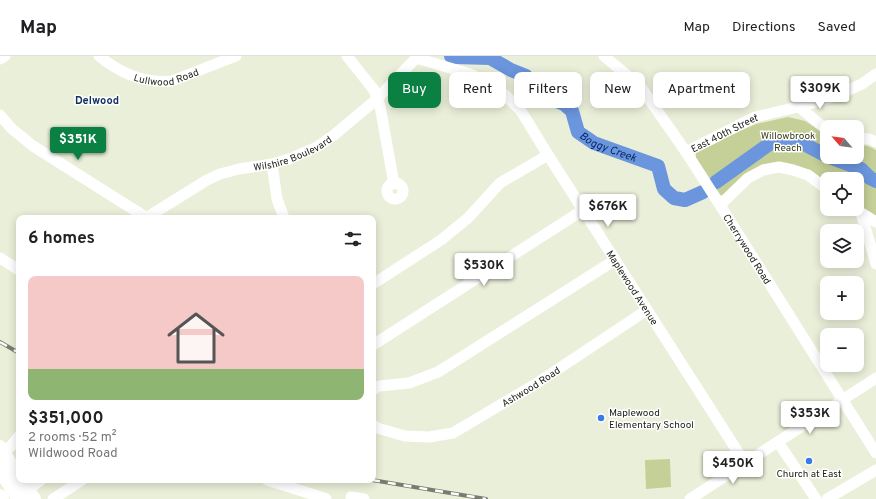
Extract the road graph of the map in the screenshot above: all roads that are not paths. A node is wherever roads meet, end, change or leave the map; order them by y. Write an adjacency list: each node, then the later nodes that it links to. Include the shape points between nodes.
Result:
1 (5, 56): 7 (street)
2 (99, 56): 3 (street, Lullwood Road, via 125,73 140,79 163,82 172,81)
3 (236, 56)
4 (347, 56): 9 (street, via 374,90)
5 (604, 56): 15 (street, Cherrywood Road, via 640,86)
6 (417, 57): 9 (street, Wilshire Boulevard); 16 (street, Maplewood Avenue, via 468,73 491,84 521,111)
7 (0, 59)
8 (876, 74): 10 (street, East 40th Street, via 862,84 833,97)
9 (377, 99): 17 (street, Wilshire Boulevard, via 334,136 317,147); 18 (street)
10 (800, 107): 12 (street); 15 (street, East 40th Street, via 755,117)
11 (0, 115): 22 (street, via 33,146)
12 (820, 124)
13 (864, 139): 14 (street)
14 (876, 142)
15 (686, 152): 20 (street, Cherrywood Road)
16 (548, 156): 21 (street, Maplewood Avenue); 32 (street, via 500,183 468,218 441,240)
17 (272, 164): 23 (street, Wilshire Boulevard, via 220,174); 24 (street, via 277,198)
18 (394, 184)
19 (820, 184): 20 (street, via 808,175 793,170 779,167 763,170 748,178)
20 (720, 205): 37 (street, Cherrywood Road)
21 (583, 210): 29 (street, Maplewood Avenue); 34 (street)
22 (142, 215)
23 (152, 215)
24 (283, 215)
25 (864, 215): 27 (street)
26 (860, 216): 30 (street)
27 (876, 222)
28 (0, 258): 31 (street)
29 (615, 260): 33 (street, Maplewood Avenue); 36 (street, via 438,372 409,384)
30 (876, 264)
31 (16, 268)
32 (376, 282)
33 (647, 310): 38 (street, Ashwood Road, via 534,386 453,433 429,437 404,436); 43 (street, Maplewood Avenue)
34 (376, 343)
35 (876, 378): 37 (street)
36 (376, 388)
37 (843, 400): 40 (street); 42 (street, Cherrywood Road)
38 (376, 427)
39 (16, 440): 41 (street, via 11,446)
40 (778, 442): 43 (street); 53 (street)
41 (2, 449): 45 (main road)
42 (876, 453)
43 (745, 463): 52 (street)
44 (876, 470): 54 (street)
45 (16, 475)
46 (78, 483): 49 (street)
47 (277, 483): 50 (street)
48 (351, 497): 51 (street)
49 (56, 498)
50 (326, 499)
51 (364, 499)
52 (690, 499)
53 (816, 499)
54 (827, 499)

